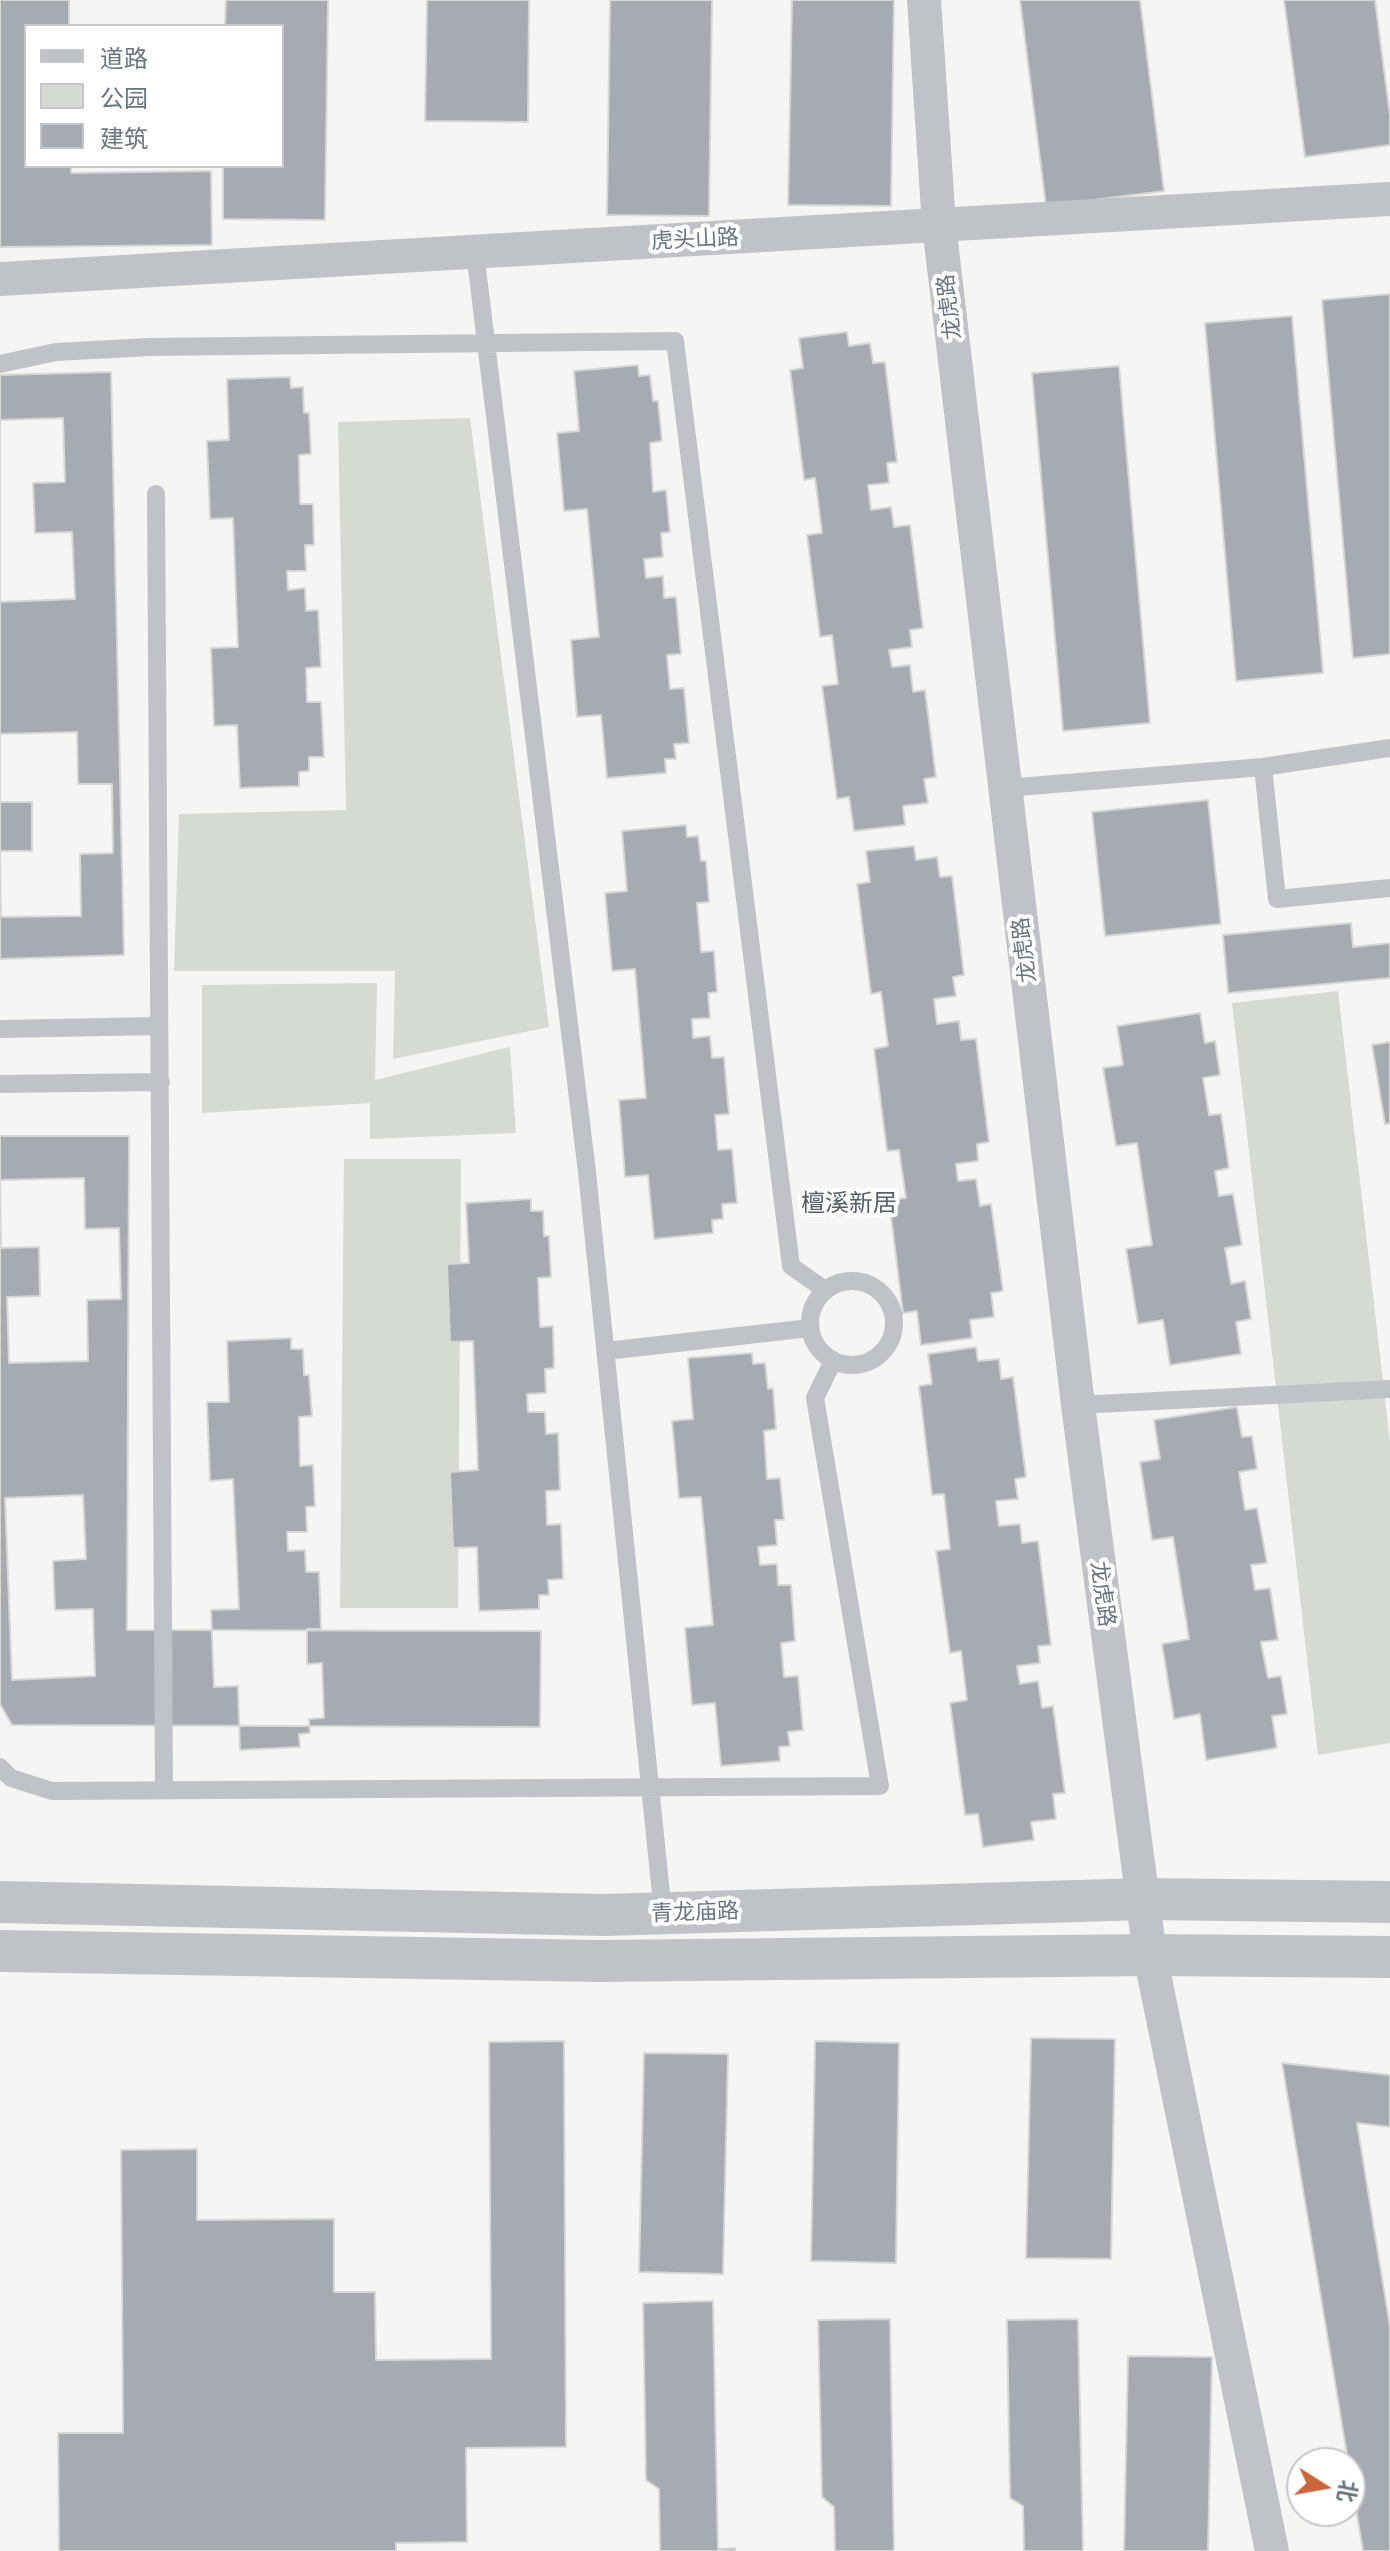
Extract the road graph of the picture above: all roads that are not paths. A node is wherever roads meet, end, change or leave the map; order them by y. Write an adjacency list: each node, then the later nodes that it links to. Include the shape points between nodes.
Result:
1 (924, 0): 3 (street, 龙虎路)
2 (1390, 199): 3 (street, 虎头山路)
3 (939, 225): 4 (street, 虎头山路); 11 (street, 龙虎路)
4 (475, 252): 5 (street, 虎头山路); 6 (lane)
5 (0, 279)
6 (487, 342): 7 (lane, via 149,347 56,352); 17 (lane, via 675,341 791,1266); 19 (lane)
7 (0, 364)
8 (156, 494): 13 (lane)
9 (1390, 748): 10 (lane)
10 (1263, 767): 11 (lane); 12 (lane, via 1277,899)
11 (1005, 788): 22 (street, 龙虎路)
12 (1390, 888)
13 (157, 1026): 14 (lane); 15 (lane)
14 (0, 1029)
15 (161, 1082): 16 (lane); 25 (lane)
16 (0, 1084)
17 (825, 1290): 18 (lane, via 815,1301); 20 (lane, via 837,1283 865,1282 877,1288 893,1311 892,1339 874,1360 861,1365)
18 (810, 1328): 19 (lane); 20 (lane, via 814,1342)
19 (606, 1351): 24 (lane)
20 (833, 1361): 24 (lane, via 815,1398 880,1786)
21 (1390, 1389): 22 (lane)
22 (1078, 1405): 26 (street, 龙虎路)
23 (0, 1767): 25 (lane, via 11,1778 52,1791)
24 (651, 1788): 25 (lane); 29 (lane)
25 (164, 1790)
26 (1145, 1899): 28 (street, 青龙庙路); 29 (street, 青龙庙路); 31 (street, 龙虎路)
27 (0, 1902): 29 (street, 青龙庙路)
28 (1390, 1902)
29 (663, 1913)
30 (0, 1951): 31 (street, via 599,1961)
31 (1150, 1955): 32 (street); 33 (street, 龙虎路)
32 (1390, 1957)
33 (1272, 2551)

